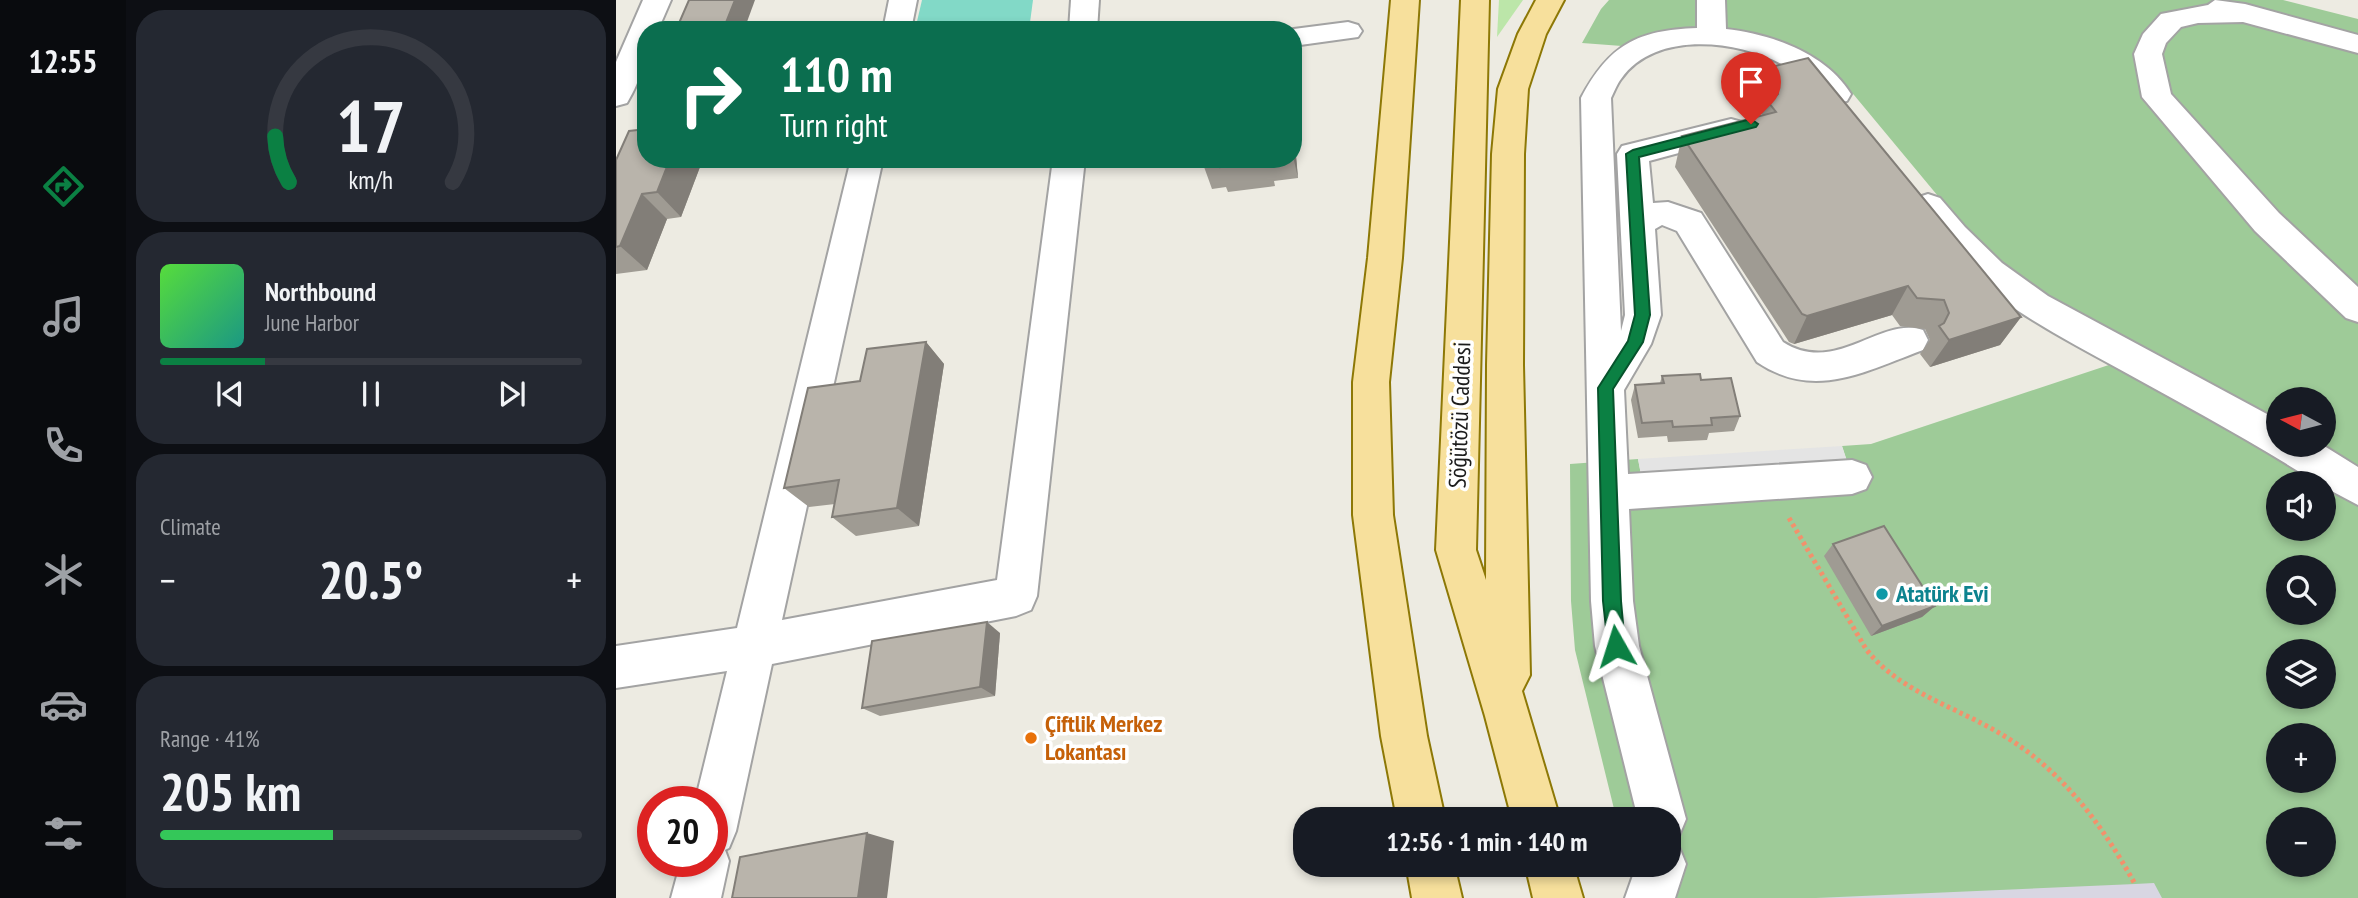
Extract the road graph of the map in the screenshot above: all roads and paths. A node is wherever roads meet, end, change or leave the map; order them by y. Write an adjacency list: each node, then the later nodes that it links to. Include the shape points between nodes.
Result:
1 (657, 0): 10 (lane)
2 (903, 0): 11 (lane)
3 (1085, 0): 12 (lane)
4 (1405, 0): 43 (main road, via 1387,245 1371,382 1373,515)
5 (1475, 0): 41 (main road, Söğütözü Caddesi, via 1456,550)
6 (1550, 0): 41 (main road, via 1532,34 1513,89 1508,154)
7 (1711, 0): 15 (lane)
8 (2196, 0): 9 (lane)
9 (2245, 13): 16 (lane); 30 (lane, via 2171,20 2153,40 2148,54 2157,97 2267,222)
10 (648, 21)
11 (899, 21)
12 (1084, 21)
13 (1348, 31): 14 (lane)
14 (1302, 36)
15 (1713, 37): 21 (lane, via 1788,55 1817,75); 23 (lane, via 1683,37 1648,46 1610,71 1596,98)
16 (2358, 44)
17 (637, 47): 18 (lane)
18 (616, 96)
19 (637, 105): 20 (lane)
20 (616, 107)
21 (1858, 120)
22 (1751, 124): 24 (lane)
23 (1598, 149): 24 (lane); 32 (lane)
24 (1633, 154): 28 (lane, via 1647,161); 29 (lane)
25 (865, 168): 39 (lane)
26 (1068, 168): 39 (lane, via 1016,596)
27 (1910, 183): 33 (lane, via 1962,245 2036,306)
28 (1689, 222): 29 (lane, via 1660,212 1645,216); 31 (lane, via 1770,352 1781,361 1794,367 1825,367)
29 (1638, 225): 32 (lane, via 1641,329)
30 (2358, 308)
31 (1910, 340)
32 (1605, 388): 38 (lane)
33 (2266, 432)
34 (2309, 457): 37 (lane)
35 (1852, 477): 36 (lane)
36 (1769, 482): 38 (lane); 50 (path, via 1879,666 2020,746 2056,774 2087,807)
37 (2358, 488)
38 (1608, 493): 45 (lane, via 1616,646)
39 (756, 646): 40 (lane); 42 (lane)
40 (616, 667)
41 (1508, 716): 44 (main road, Söğütözü Caddesi)
42 (723, 786)
43 (1419, 807)
44 (1533, 807)
45 (1659, 807)
46 (701, 877): 51 (lane)
47 (1433, 877): 52 (main road)
48 (1552, 877): 53 (main road)
49 (1657, 877): 54 (lane)
50 (2135, 884)
51 (696, 898)
52 (1437, 898)
53 (1558, 898)
54 (1650, 898)

